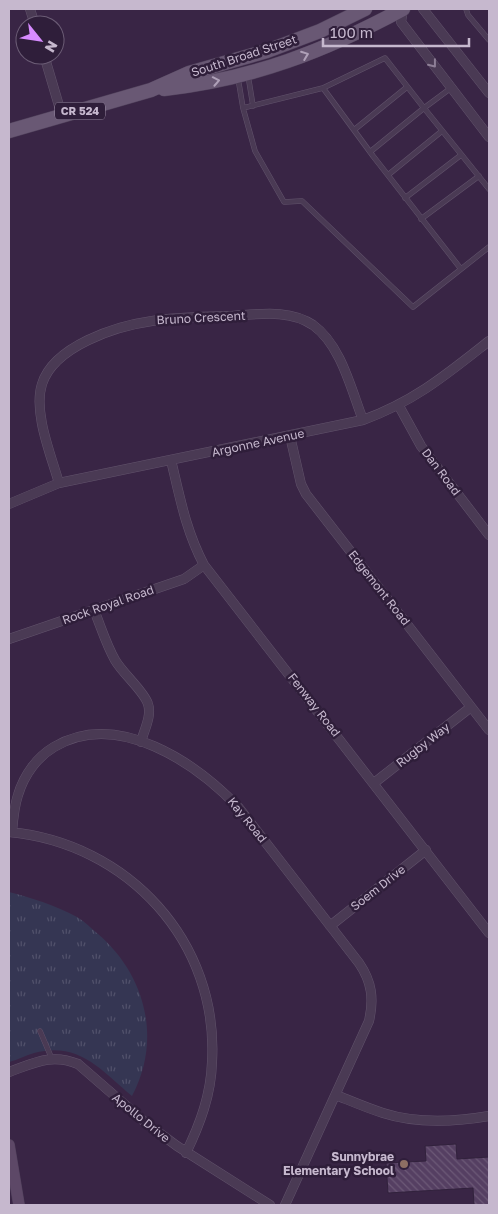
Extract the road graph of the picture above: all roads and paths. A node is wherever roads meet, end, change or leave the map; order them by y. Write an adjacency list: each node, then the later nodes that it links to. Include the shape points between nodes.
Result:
1 (365, 9): 6 (main road, South Broad Street / CR 524, via 320,31)
2 (404, 9): 8 (main road, South Broad Street / CR 524, one-way to 2, via 330,46); 13 (street, one-way to 13, via 401,22)
3 (424, 9): 15 (street)
4 (466, 9): 5 (lane)
5 (489, 40)
6 (266, 51): 7 (main road, South Broad Street / CR 524); 8 (main road)
7 (244, 58): 10 (main road); 14 (main road, South Broad Street / CR 524, via 189,73)
8 (281, 64): 10 (main road, South Broad Street / CR 524)
9 (47, 65): 19 (street)
10 (243, 75): 14 (main road, South Broad Street / CR 524, one-way to 10, via 192,86); 16 (lane); 17 (lane)
11 (407, 87): 12 (lane, via 385,58); 18 (lane); 20 (lane)
12 (323, 88): 16 (lane); 20 (lane)
13 (451, 88): 18 (lane); 23 (street)
14 (151, 90): 19 (main road, South Broad Street / CR 524)
15 (489, 93)
16 (253, 106): 17 (lane)
17 (243, 108): 32 (lane, via 255,151 284,202 302,201 413,307)
18 (424, 108): 21 (lane); 24 (lane)
19 (62, 116): 22 (main road, South Broad Street / CR 524)
20 (354, 130): 24 (lane)
21 (442, 131): 25 (lane); 26 (lane)
22 (9, 132)
23 (489, 138)
24 (370, 152): 26 (lane)
25 (461, 154): 27 (lane); 29 (lane)
26 (388, 175): 29 (lane)
27 (479, 176): 28 (lane); 30 (lane)
28 (489, 189)
29 (405, 198): 30 (lane)
30 (422, 219): 32 (lane)
31 (489, 246): 32 (lane)
32 (461, 269)
33 (489, 341): 34 (street, Argonne Avenue, via 431,386)
34 (398, 406): 35 (street, Argonne Avenue); 40 (street, Dan Road, via 421,446)
35 (363, 420): 36 (street, Argonne Avenue); 38 (street, Bruno Crescent, via 333,346 321,331 299,318 276,314 151,321 120,328 84,343 64,354 47,373 39,405)
36 (290, 436): 37 (street, Argonne Avenue); 44 (street, Edgemont Road, via 306,494)
37 (171, 460): 38 (street, Argonne Avenue); 41 (street, Fenway Road, via 187,526)
38 (59, 483): 39 (street, Argonne Avenue)
39 (9, 504)
40 (489, 535)
41 (204, 565): 42 (street, Rock Royal Road, via 184,579); 47 (street, Fenway Road)
42 (94, 610): 43 (street, Rock Royal Road); 46 (street, via 115,660 148,704)
43 (9, 639)
44 (472, 707): 45 (street, Edgemont Road); 47 (street, Rugby Way)
45 (489, 730)
46 (141, 742): 48 (street, Kay Road, via 92,734 51,749 30,769 23,781); 50 (street, Kay Road, via 186,763 223,791 240,808)
47 (374, 783): 49 (street, Fenway Road)
48 (10, 832): 58 (street, via 72,846 113,867 156,903 186,946 206,995 212,1040 205,1107)
49 (426, 850): 50 (street, Soem Drive); 51 (street, Fenway Road)
50 (330, 926): 55 (street, Kay Road, via 364,971 372,997 369,1021)
51 (489, 933)
52 (40, 1031): 53 (lane)
53 (52, 1058): 54 (street); 58 (street, Apollo Drive, via 78,1064)
54 (9, 1072)
55 (336, 1095): 56 (street, via 405,1118 450,1121); 61 (street, Kay Road)
56 (489, 1116)
57 (9, 1151): 59 (street)
58 (186, 1153): 60 (street, Apollo Drive)
59 (19, 1205)
60 (270, 1205)
61 (285, 1205)

